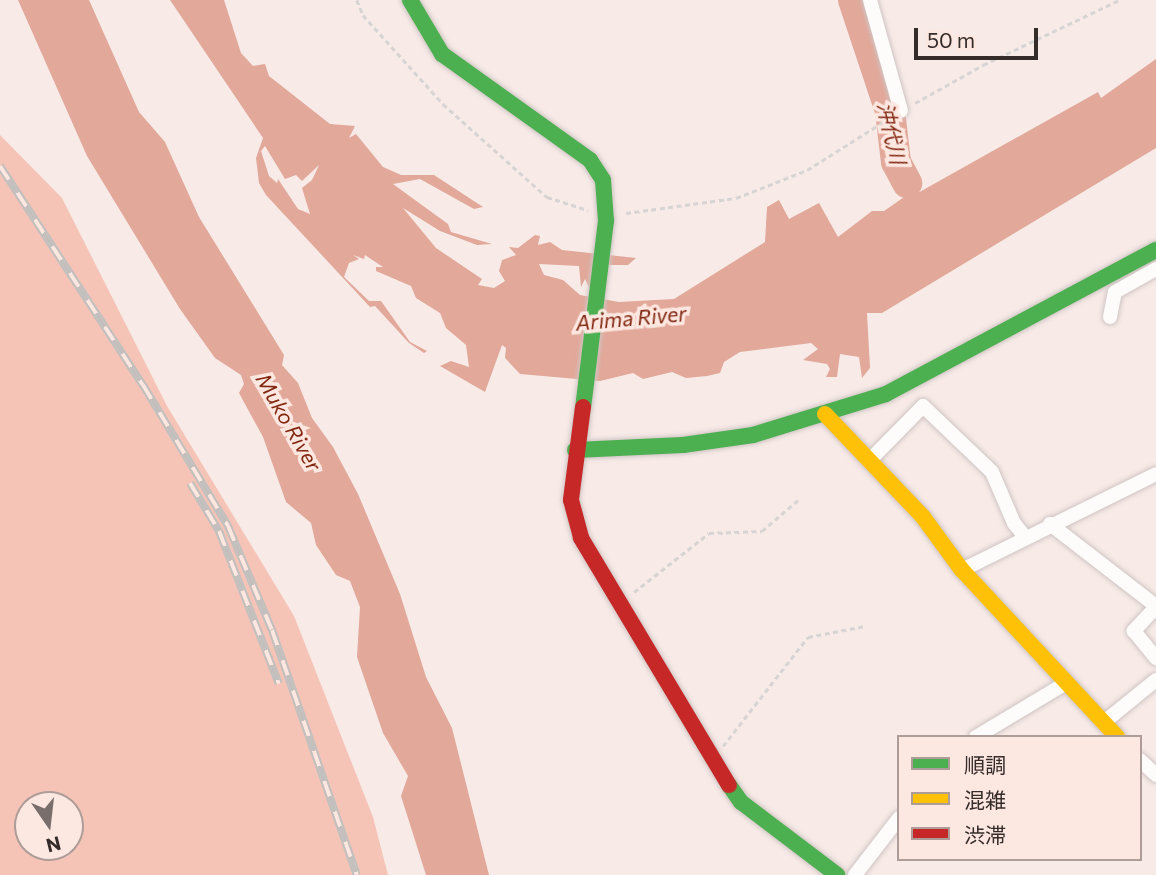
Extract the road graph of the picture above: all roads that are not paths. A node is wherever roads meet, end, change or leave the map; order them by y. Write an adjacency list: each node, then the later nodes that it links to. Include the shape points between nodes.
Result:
1 (410, 0): 8 (street, via 442,54 590,160 607,193)
2 (870, 0): 3 (street)
3 (899, 112)
4 (1156, 250): 7 (street, via 913,383)
5 (1156, 269): 6 (street, via 1115,292)
6 (1110, 317)
7 (825, 414): 8 (street, via 741,437 683,445); 9 (street)
8 (576, 443): 24 (street, via 571,500 581,538 711,761 741,802)
9 (869, 461): 12 (street, via 923,406 992,472); 13 (street, via 923,517)
10 (1156, 474): 11 (street)
11 (1050, 524): 12 (street); 14 (street)
12 (1025, 537): 13 (street)
13 (962, 570): 17 (street)
14 (1156, 606): 15 (street, via 1134,631)
15 (1156, 658)
16 (1156, 680): 18 (street)
17 (1066, 683): 18 (street); 19 (street)
18 (1103, 723): 20 (street)
19 (979, 735)
20 (1115, 735)
21 (1142, 762): 22 (street)
22 (1156, 775)
23 (897, 821): 25 (street)
24 (837, 875)
25 (855, 875)

